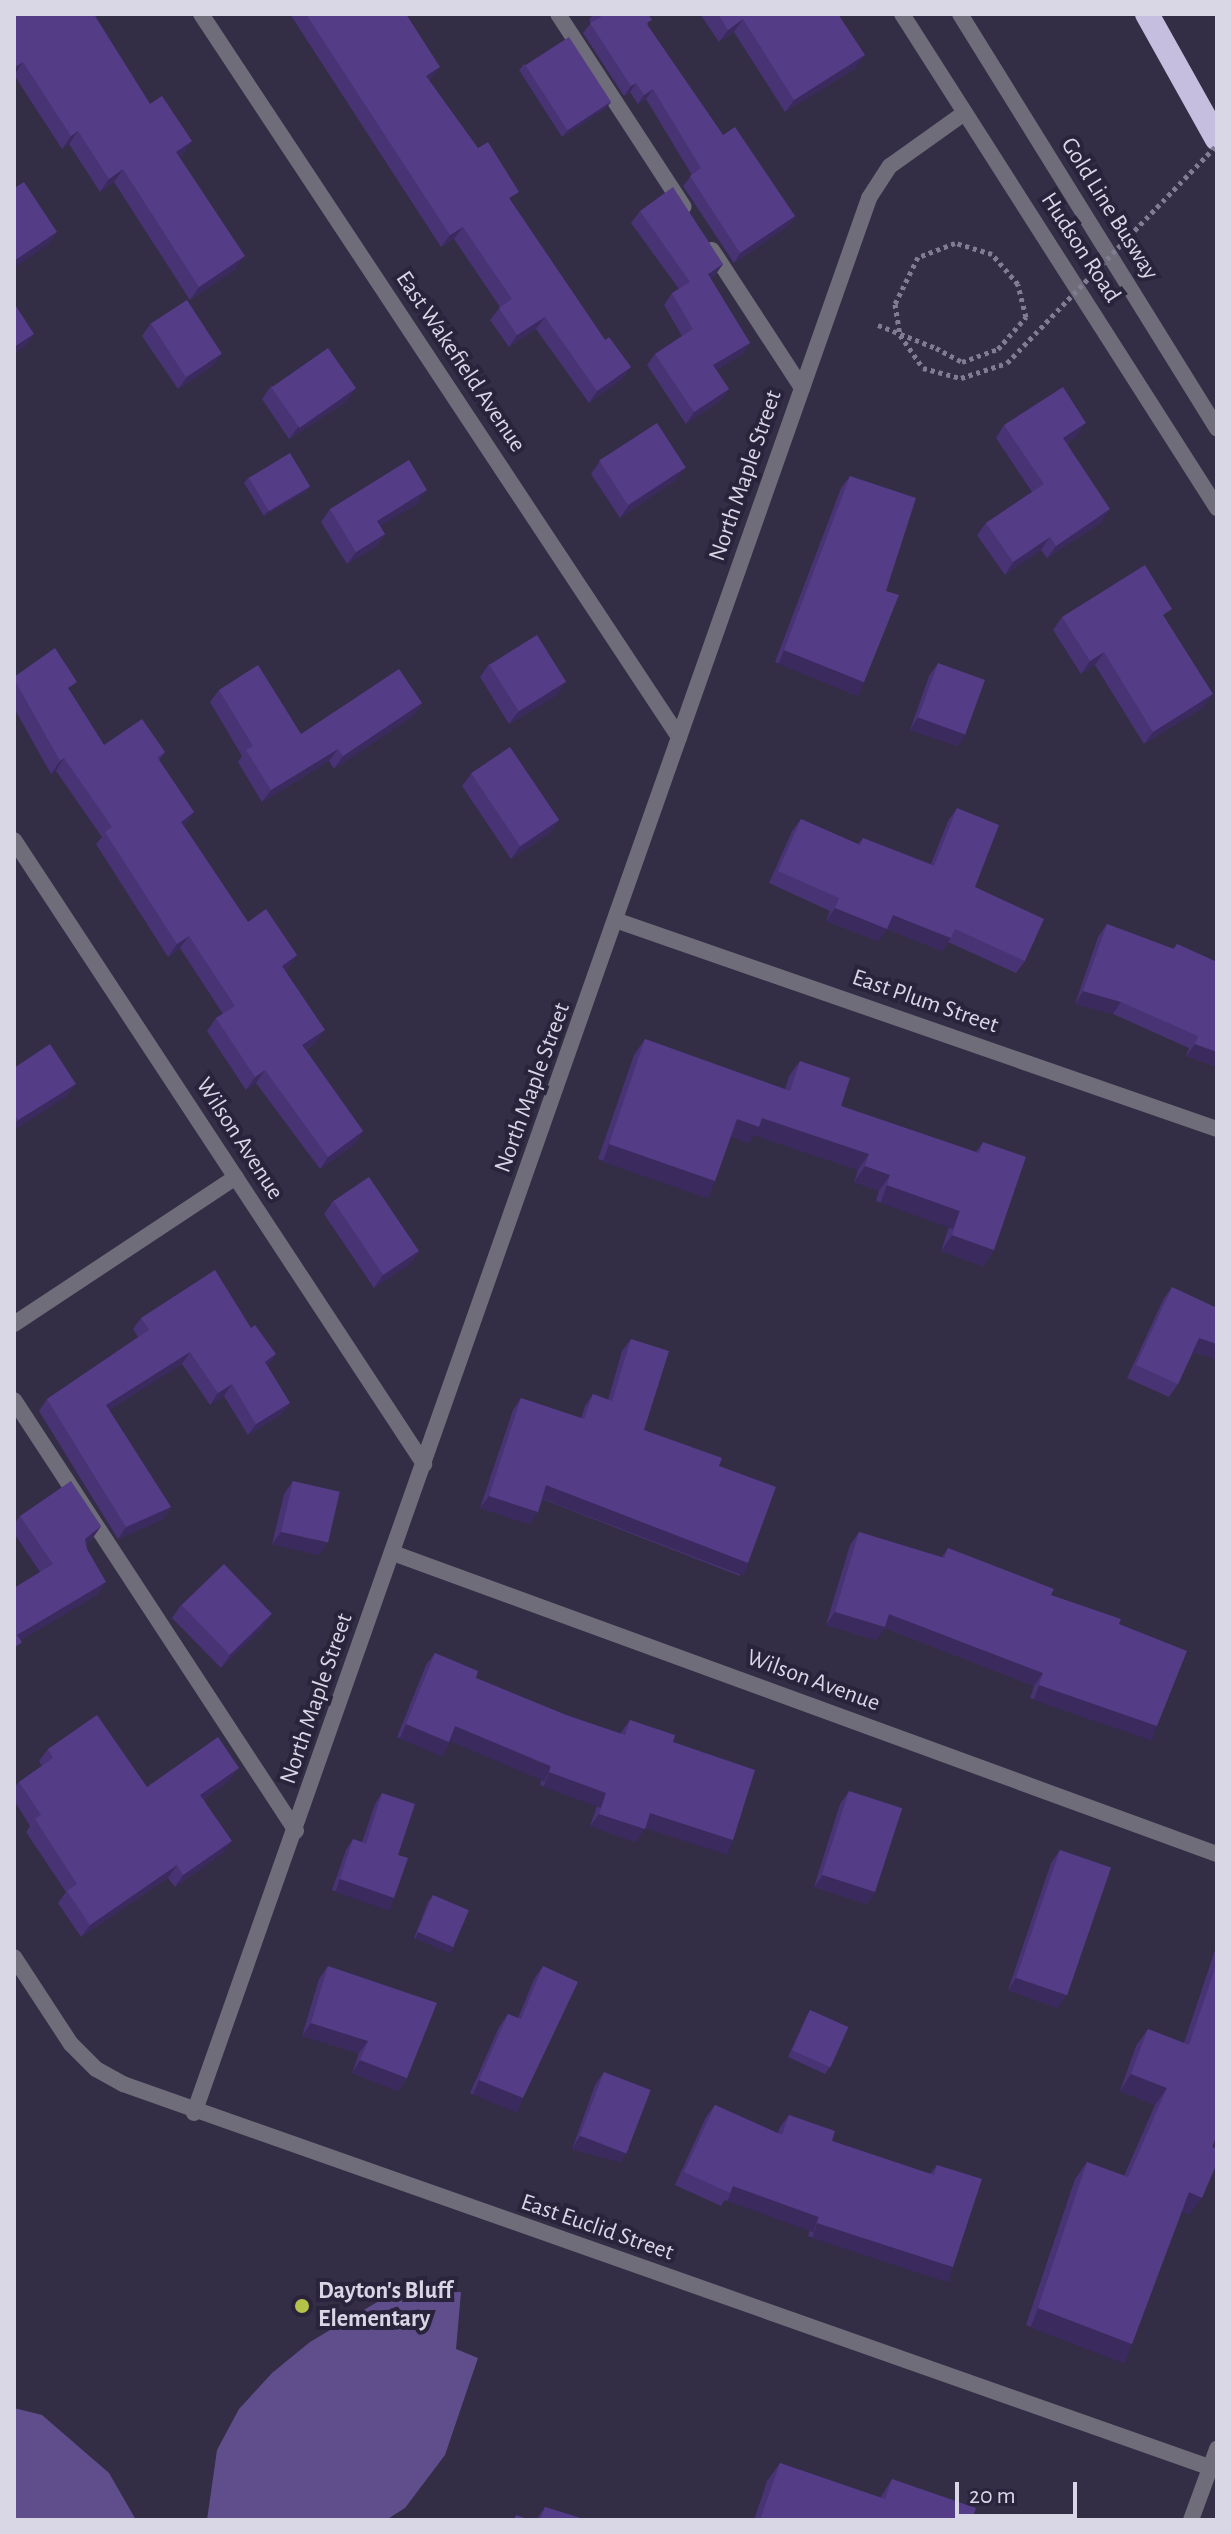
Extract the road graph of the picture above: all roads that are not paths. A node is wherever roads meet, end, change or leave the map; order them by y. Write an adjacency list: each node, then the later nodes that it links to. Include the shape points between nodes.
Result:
1 (201, 14): 12 (street, East Wakefield Avenue)
2 (558, 14): 9 (street)
3 (902, 14): 6 (street, Hudson Road)
4 (960, 14): 10 (street, Gold Line Busway)
5 (1147, 14): 7 (highway); 8 (highway)
6 (963, 114): 9 (street, North Maple Street, via 890,166 869,198); 11 (street, Hudson Road)
7 (1217, 130)
8 (1217, 142)
9 (802, 388): 12 (street, North Maple Street)
10 (1217, 429)
11 (1217, 508)
12 (679, 737): 14 (street, North Maple Street)
13 (14, 840): 16 (street, Wilson Avenue)
14 (618, 921): 15 (street, East Plum Street); 19 (street, North Maple Street)
15 (1217, 1129)
16 (236, 1177): 17 (street); 19 (street, Wilson Avenue)
17 (14, 1324)
18 (14, 1400): 21 (street)
19 (424, 1464): 20 (street, North Maple Street)
20 (393, 1553): 21 (street, North Maple Street); 22 (street, Wilson Avenue)
21 (296, 1831): 24 (street, North Maple Street)
22 (1217, 1854)
23 (14, 1957): 24 (street, East Euclid Street, via 71,2044 96,2069)
24 (194, 2113): 26 (street, East Euclid Street)
25 (1217, 2449): 26 (street)
26 (1214, 2469): 27 (street)
27 (1191, 2520)

